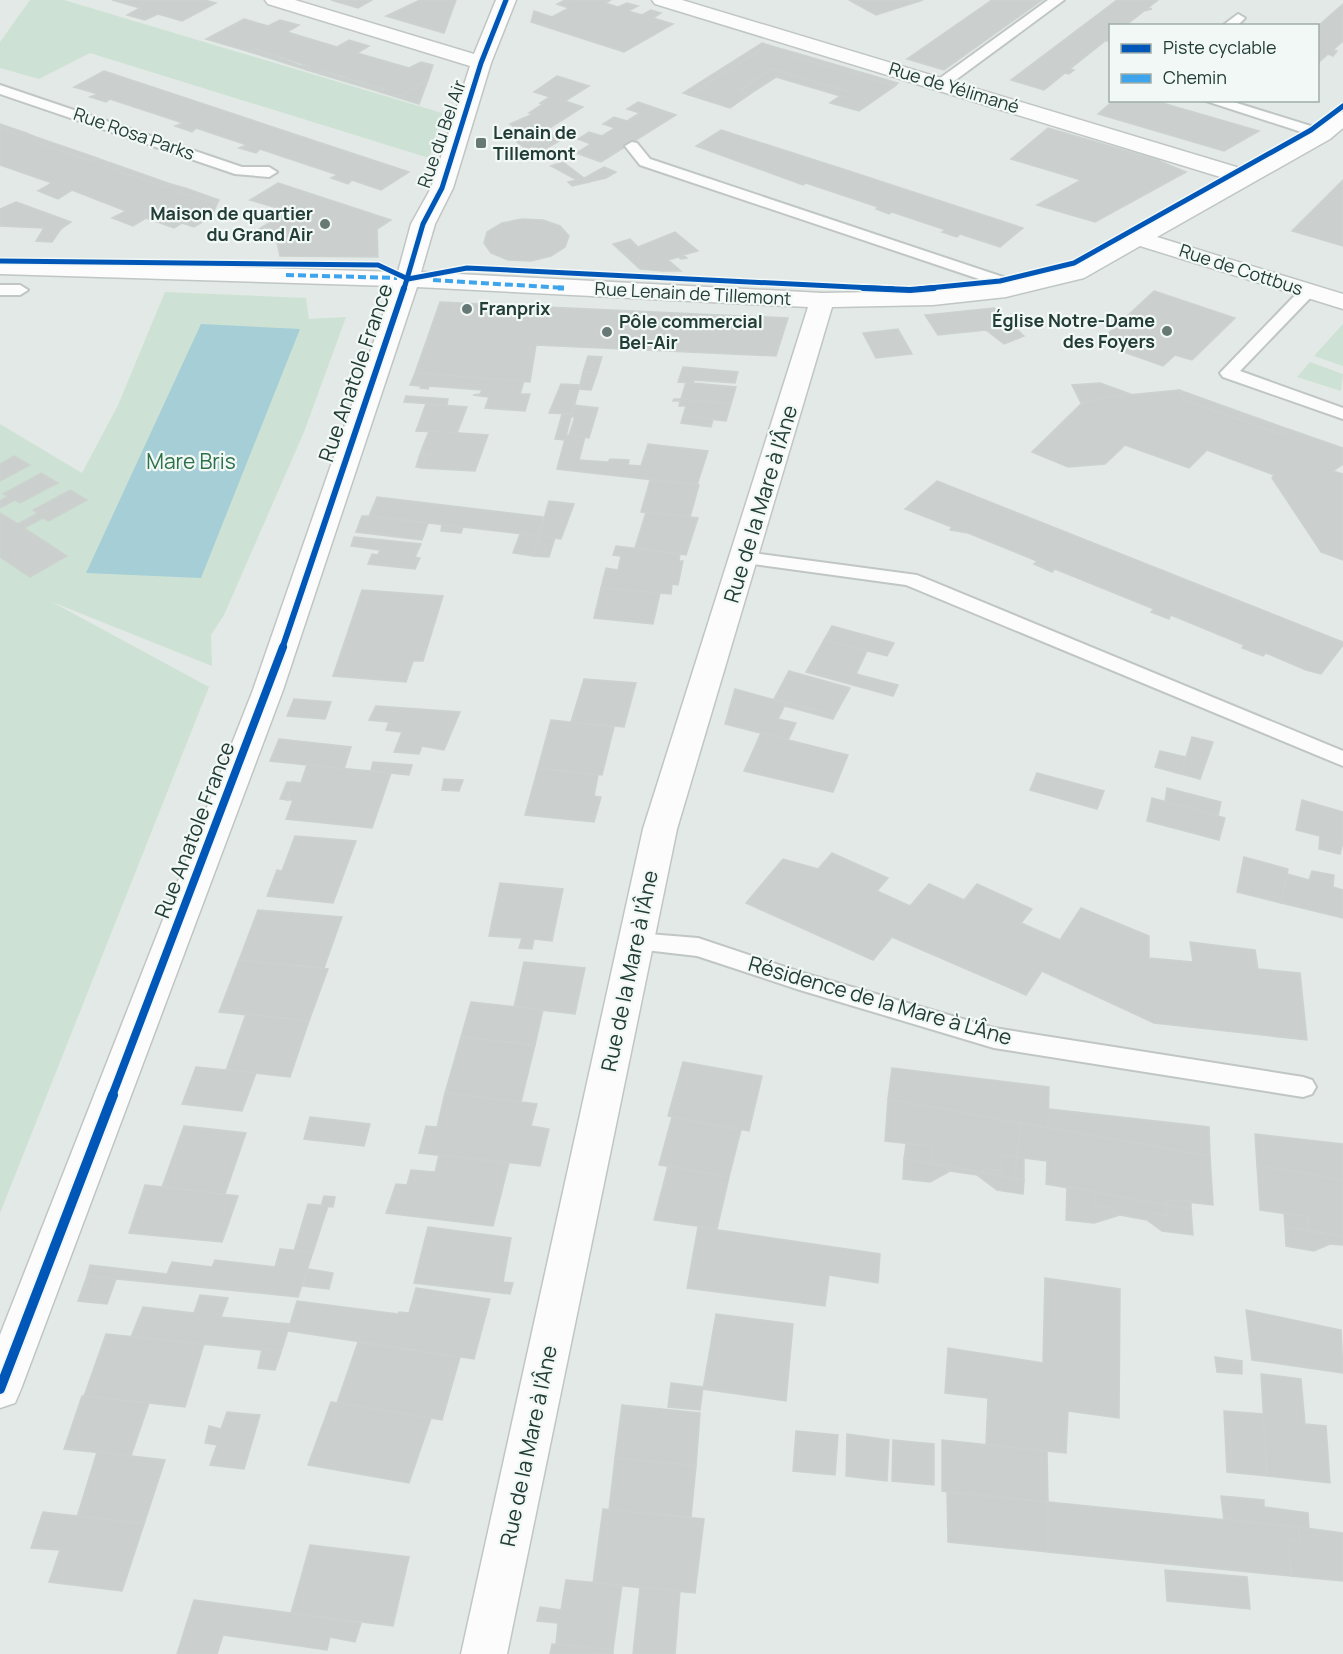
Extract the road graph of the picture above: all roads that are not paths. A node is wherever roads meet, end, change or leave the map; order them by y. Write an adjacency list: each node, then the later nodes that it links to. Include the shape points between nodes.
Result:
1 (275, 0): 5 (street)
2 (506, 0): 5 (street, Rue du Bel Air)
3 (662, 0): 6 (street, Rue de Yélimané)
4 (1057, 0): 6 (lane)
5 (482, 63): 16 (street, Rue du Bel Air, via 442,188 423,224)
6 (941, 84): 13 (street, Rue de Yélimané)
7 (0, 89): 12 (lane, Rue Rosa Parks, via 240,171)
8 (1217, 102): 10 (lane)
9 (1343, 118): 10 (street, Rue Lenain de Tillemont)
10 (1322, 134): 13 (street, Rue Lenain de Tillemont)
11 (632, 146): 19 (lane, via 645,162 1000,281)
12 (269, 172)
13 (1245, 177): 14 (street, Rue Lenain de Tillemont)
14 (1138, 238): 19 (street, Rue Lenain de Tillemont, via 1077,273); 20 (street, Rue de Cottbus)
15 (0, 267): 16 (street, Rue Lenain de Tillemont)
16 (408, 279): 21 (street, Rue Lenain de Tillemont); 28 (street, Rue Anatole France, via 268,690)
17 (0, 290): 18 (lane)
18 (20, 290)
19 (1006, 290): 21 (street, Rue Lenain de Tillemont, via 933,298)
20 (1308, 291): 22 (street, Rue de Cottbus); 23 (lane, via 1229,374)
21 (822, 300): 24 (street, Rue de la Mare à l'Âne)
22 (1343, 302)
23 (1343, 414)
24 (745, 558): 25 (lane, via 910,579); 26 (street, Rue de la Mare à l'Âne, via 660,829)
25 (1343, 759)
26 (636, 942): 27 (lane, Résidence de la Mare à L'Âne, via 698,947 994,1038); 29 (street, Rue de la Mare à l'Âne)
27 (1303, 1088)
28 (0, 1389)
29 (484, 1654)

